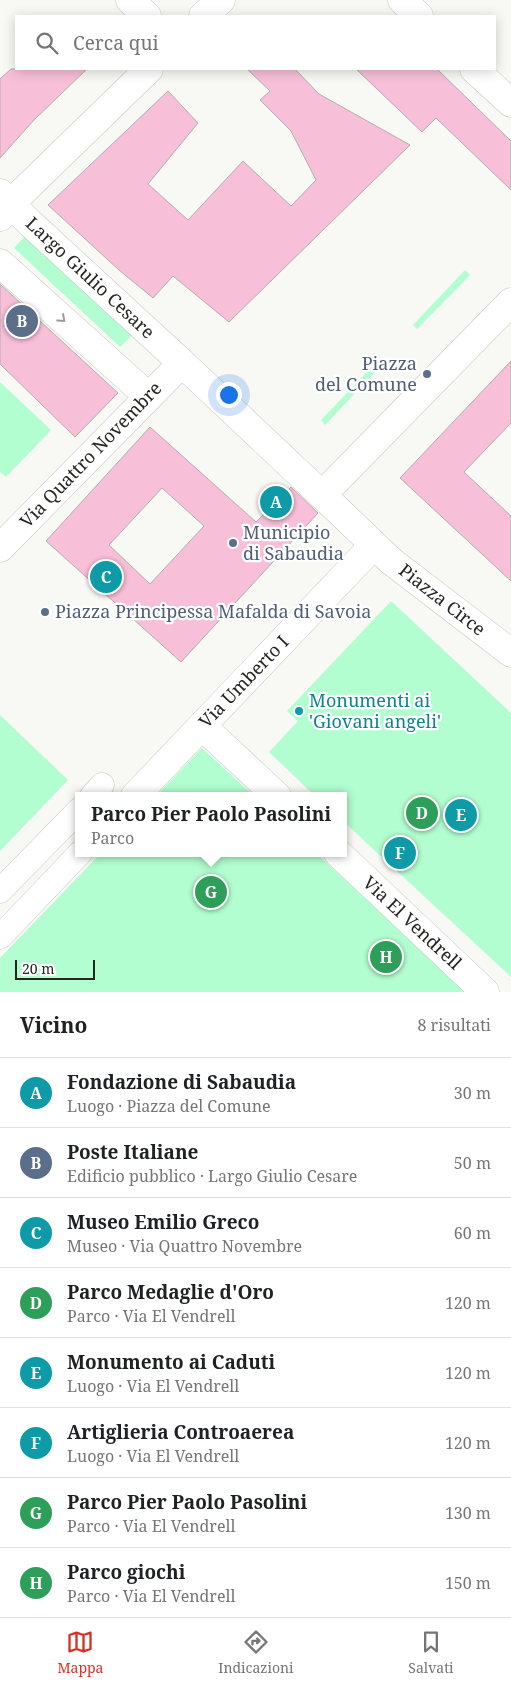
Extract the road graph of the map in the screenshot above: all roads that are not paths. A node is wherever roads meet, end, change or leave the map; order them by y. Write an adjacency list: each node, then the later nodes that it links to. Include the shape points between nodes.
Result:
1 (130, 0): 4 (street)
2 (220, 0): 5 (street)
3 (402, 0): 6 (street)
4 (146, 15)
5 (204, 15)
6 (418, 15)
7 (148, 70): 10 (street)
8 (475, 70): 9 (street)
9 (511, 103)
10 (4, 204): 13 (street, Largo Giulio Cesare, via 37,230)
11 (0, 263): 14 (street, one-way to 14)
12 (511, 302): 15 (street)
13 (182, 363): 14 (street, Via Quattro Novembre); 15 (street)
14 (149, 397): 17 (street, Via Quattro Novembre)
15 (322, 495): 16 (street)
16 (374, 546): 18 (street, Piazza Circe); 19 (street, Via Umberto I)
17 (0, 548)
18 (511, 653)
19 (202, 726): 20 (street, Via Umberto I); 21 (street)
20 (139, 792)
21 (273, 792)
22 (75, 813): 25 (street)
23 (76, 857): 26 (street)
24 (342, 857): 27 (street, Via El Vendrell)
25 (0, 891)
26 (0, 937)
27 (486, 992)

